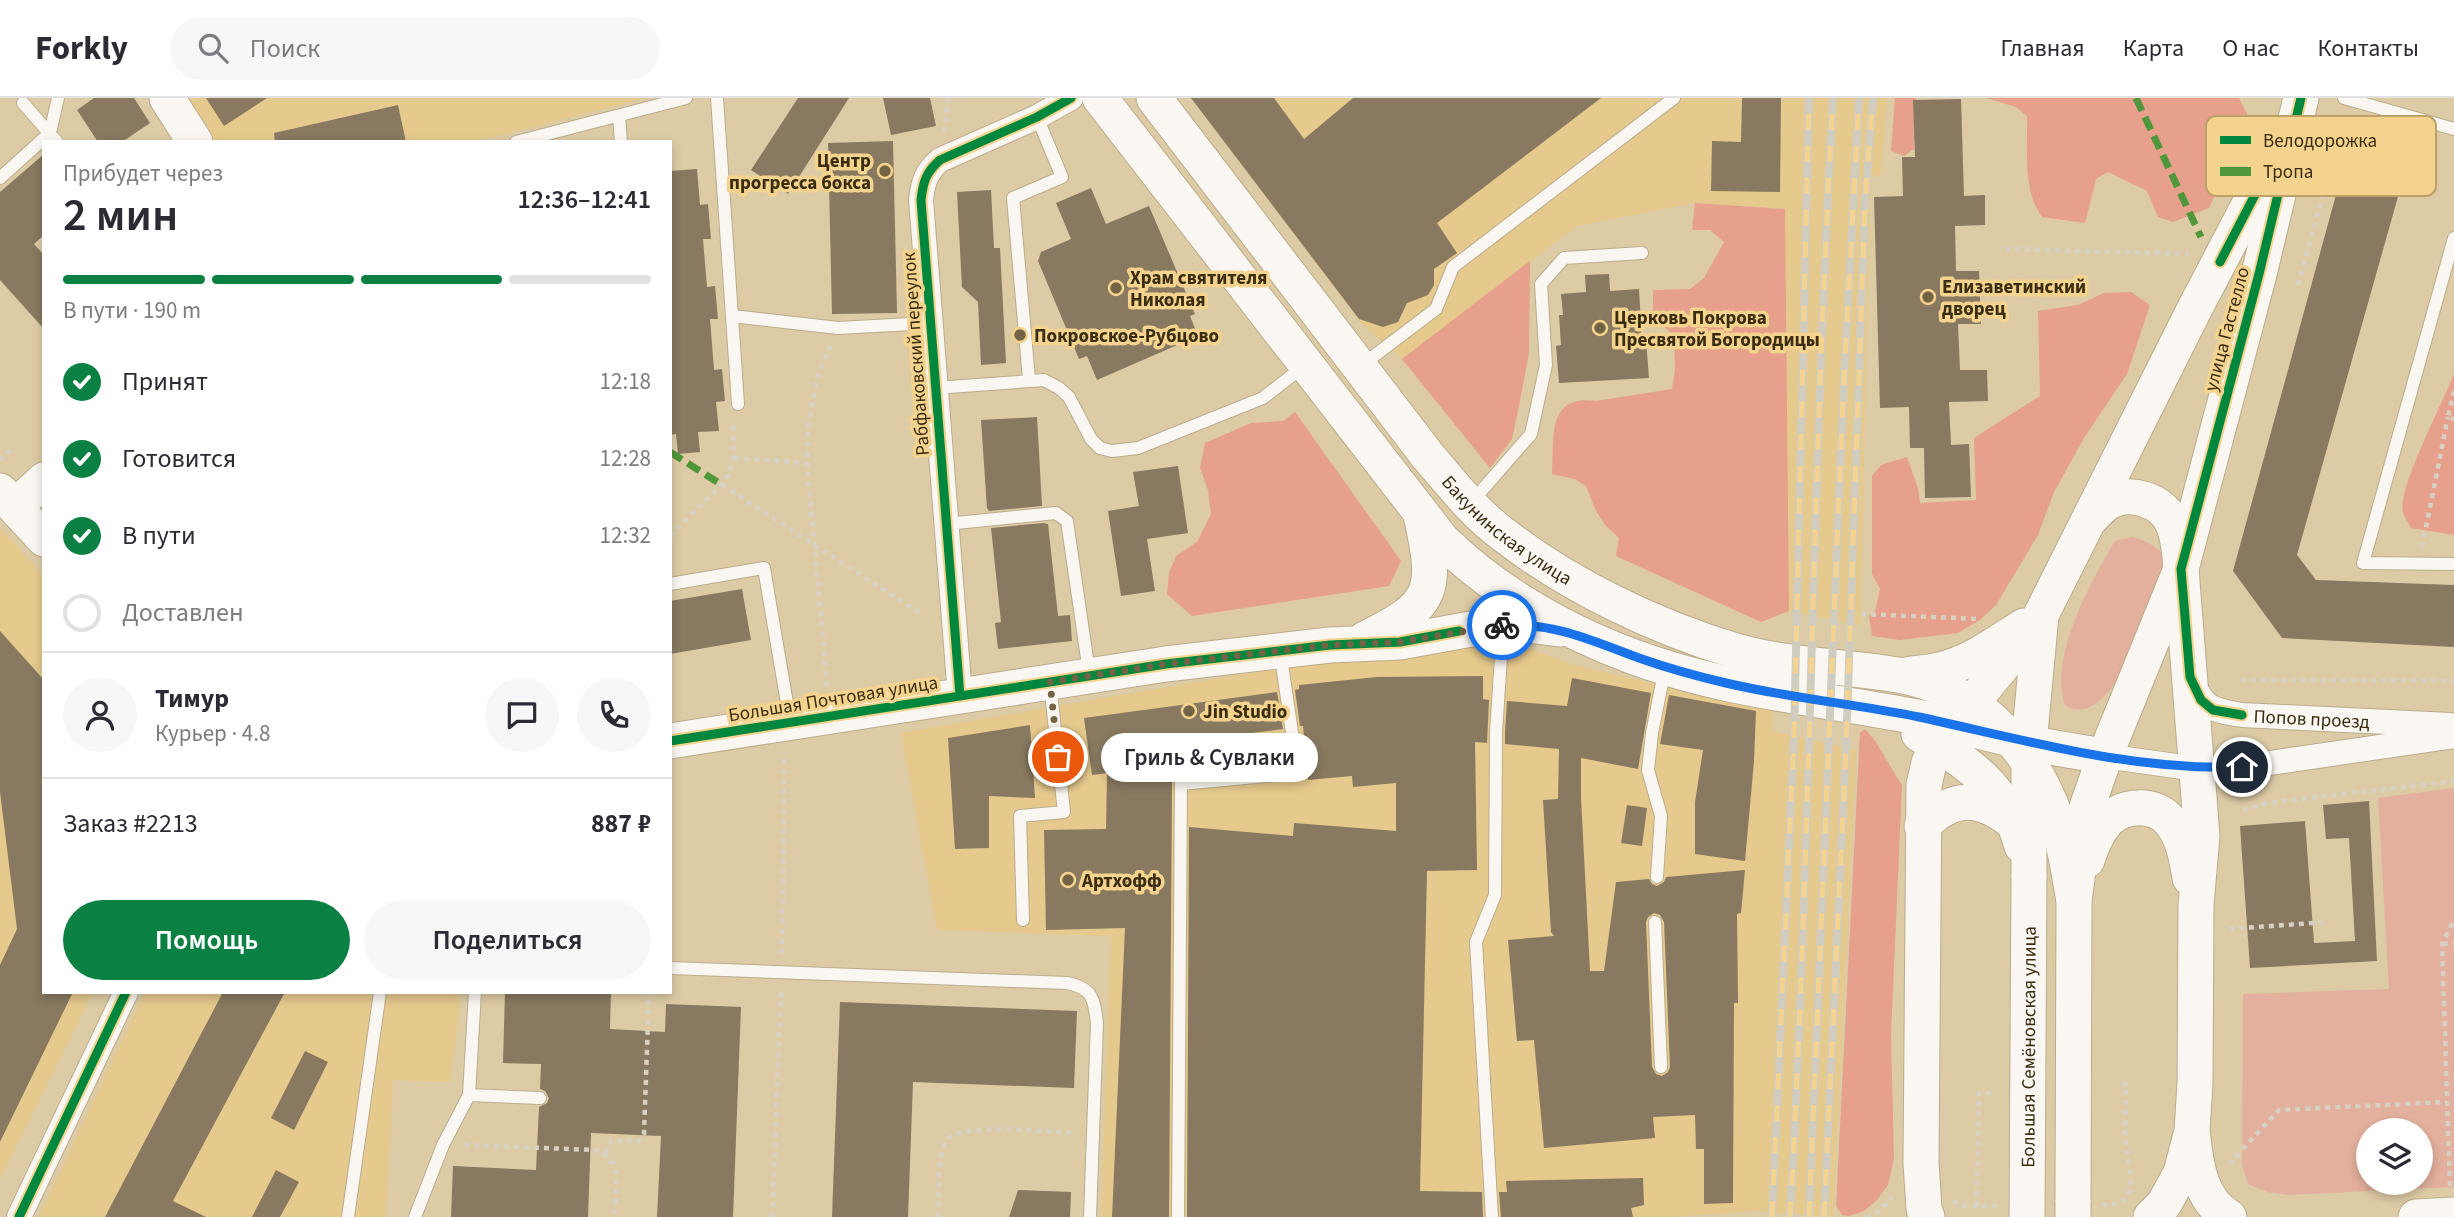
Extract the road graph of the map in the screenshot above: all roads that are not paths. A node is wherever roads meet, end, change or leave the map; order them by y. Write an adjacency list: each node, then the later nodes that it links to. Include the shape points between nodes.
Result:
1 (58, 98): 19 (lane)
2 (167, 98): 20 (main road)
3 (686, 98): 12 (lane)
4 (717, 98): 29 (lane)
5 (1071, 98): 16 (street, Рабфаковский переулок)
6 (1100, 98): 31 (main road, Бакунинская улица)
7 (1154, 98): 32 (main road, Бакунинская улица)
8 (1674, 98): 32 (lane, via 1453,267 1436,309)
9 (2300, 98): 13 (main road, улица Гастелло); 14 (main road, улица Гастелло)
10 (2347, 99): 15 (lane)
11 (23, 103): 19 (lane)
12 (619, 116): 21 (lane); 22 (lane)
13 (2292, 116)
14 (2296, 116)
15 (2408, 116)
16 (1037, 117): 30 (street, Рабфаковский переулок, via 929,169 921,200); 33 (lane, via 1062,177 1013,198)
17 (2436, 124): 18 (lane)
18 (2454, 129)
19 (53, 138)
20 (194, 140)
21 (524, 140)
22 (621, 140)
23 (42, 146): 24 (lane)
24 (0, 178)
25 (2254, 196): 40 (main road, улица Гастелло)
26 (2277, 196): 44 (main road, улица Гастелло)
27 (2454, 238): 43 (lane, via 2363,563)
28 (1642, 253): 38 (lane, via 1563,258 1541,284 1546,365 1531,434)
29 (732, 316): 30 (lane, via 838,328); 35 (lane)
30 (930, 323): 34 (street, Рабфаковский переулок)
31 (1307, 364): 33 (lane, via 1263,398 1138,448 1112,451 1091,439 1069,397 1059,388); 39 (main road, Бакунинская улица)
32 (1359, 367): 38 (main road, Бакунинская улица)
33 (1029, 379): 34 (lane)
34 (936, 388): 41 (street, Рабфаковский переулок)
35 (738, 404)
36 (42, 481): 37 (main road)
37 (7, 499): 42 (main road)
38 (1470, 504): 46 (main road, Бакунинская улица, via 1503,535)
39 (1419, 508): 47 (main road, Бакунинская улица); 49 (main road, via 1430,554 1428,590 1401,620)
40 (2090, 519): 44 (main road, via 2107,503 2123,497 2144,498 2162,508 2173,523); 48 (main road, улица Гастелло)
41 (946, 524): 52 (lane, via 1056,513 1067,521); 57 (street, Рабфаковский переулок)
42 (42, 537)
43 (2454, 564)
44 (2181, 569): 54 (main road); 56 (main road, улица Гастелло)
45 (672, 584): 59 (lane, via 764,568)
46 (1601, 597): 47 (main road, Большая Почтовая улица, via 1559,587 1526,586); 53 (main road, Бакунинская улица, via 1738,652)
47 (1503, 608): 49 (main road, Большая Почтовая улица); 51 (main road, Бакунинская улица); 92 (lane, via 1496,732 1495,895 1476,942)
48 (2041, 615): 53 (main road, улица Гастелло, via 1970,659 1941,670); 60 (main road); 64 (main road, улица Гастелло)
49 (1354, 644): 50 (main road, Большая Почтовая улица)
50 (1280, 651): 52 (main road, Большая Почтовая улица); 91 (lane, via 1298,773 1181,784)
51 (1665, 667): 58 (main road, Бакунинская улица, via 1727,684); 70 (lane, via 1648,770 1661,816)
52 (1089, 676): 55 (main road, Большая Почтовая улица)
53 (1900, 676): 60 (main road, Бакунинская улица, via 1935,684)
54 (2190, 677): 61 (street, Попов проезд, via 2201,700 2213,710 2249,716); 66 (main road)
55 (1050, 682): 57 (main road, Большая Почтовая улица); 74 (lane, via 1064,812 1020,816)
56 (2132, 690): 64 (main road, via 2090,730); 65 (main road, улица Гастелло)
57 (960, 696): 59 (main road, Большая Почтовая улица)
58 (1869, 709): 60 (main road, Бакунинская улица); 67 (main road, via 1907,744)
59 (787, 722): 63 (main road, Большая Почтовая улица)
60 (1955, 725): 64 (main road, Бакунинская улица); 67 (main road, via 1929,763); 68 (main road, Бакунинская улица, via 1961,758 2001,797)
61 (2454, 726)
62 (2454, 736): 66 (street, Попов проезд, via 2242,767)
63 (672, 741)
64 (2023, 748): 65 (main road); 71 (main road, улица Гастелло); 72 (main road, Бакунинская улица, via 2062,837)
65 (2105, 756): 66 (street, Попов проезд); 72 (main road, улица Гастелло, via 2087,807)
66 (2197, 769): 73 (main road, via 2202,836)
67 (1924, 785): 69 (main road)
68 (2013, 822): 69 (main road, via 1996,808 1976,802 1956,803 1937,811); 71 (main road, Бакунинская улица)
69 (1922, 826): 84 (main road)
70 (1657, 877)
71 (2029, 878): 94 (main road, Большая Семёновская улица, bridge)
72 (2074, 900): 73 (main road, via 2092,844 2107,822 2121,811 2139,807 2155,810 2170,821 2179,836); 95 (main road, bridge)
73 (2196, 905): 83 (main road)
74 (1023, 920)
75 (1655, 922): 80 (lane)
76 (672, 968): 90 (lane, via 1079,986 1094,1000 1097,1023)
77 (125, 994): 87 (street)
78 (380, 994): 88 (lane)
79 (475, 994): 81 (lane)
80 (1661, 1067)
81 (469, 1095): 82 (lane); 89 (lane, via 443,1145)
82 (540, 1098)
83 (2192, 1131): 96 (main road, via 2181,1173); 97 (main road, via 2197,1172 2210,1198)
84 (1921, 1163): 85 (main road, via 1909,1209); 93 (main road)
85 (1898, 1204)
86 (2452, 1204): 98 (main road)
87 (19, 1217)
88 (348, 1217)
89 (415, 1217)
90 (1090, 1217)
91 (1178, 1217)
92 (1492, 1217)
93 (1927, 1217)
94 (2027, 1217)
95 (2073, 1217)
96 (2151, 1217)
97 (2229, 1217)
98 (2416, 1217)

